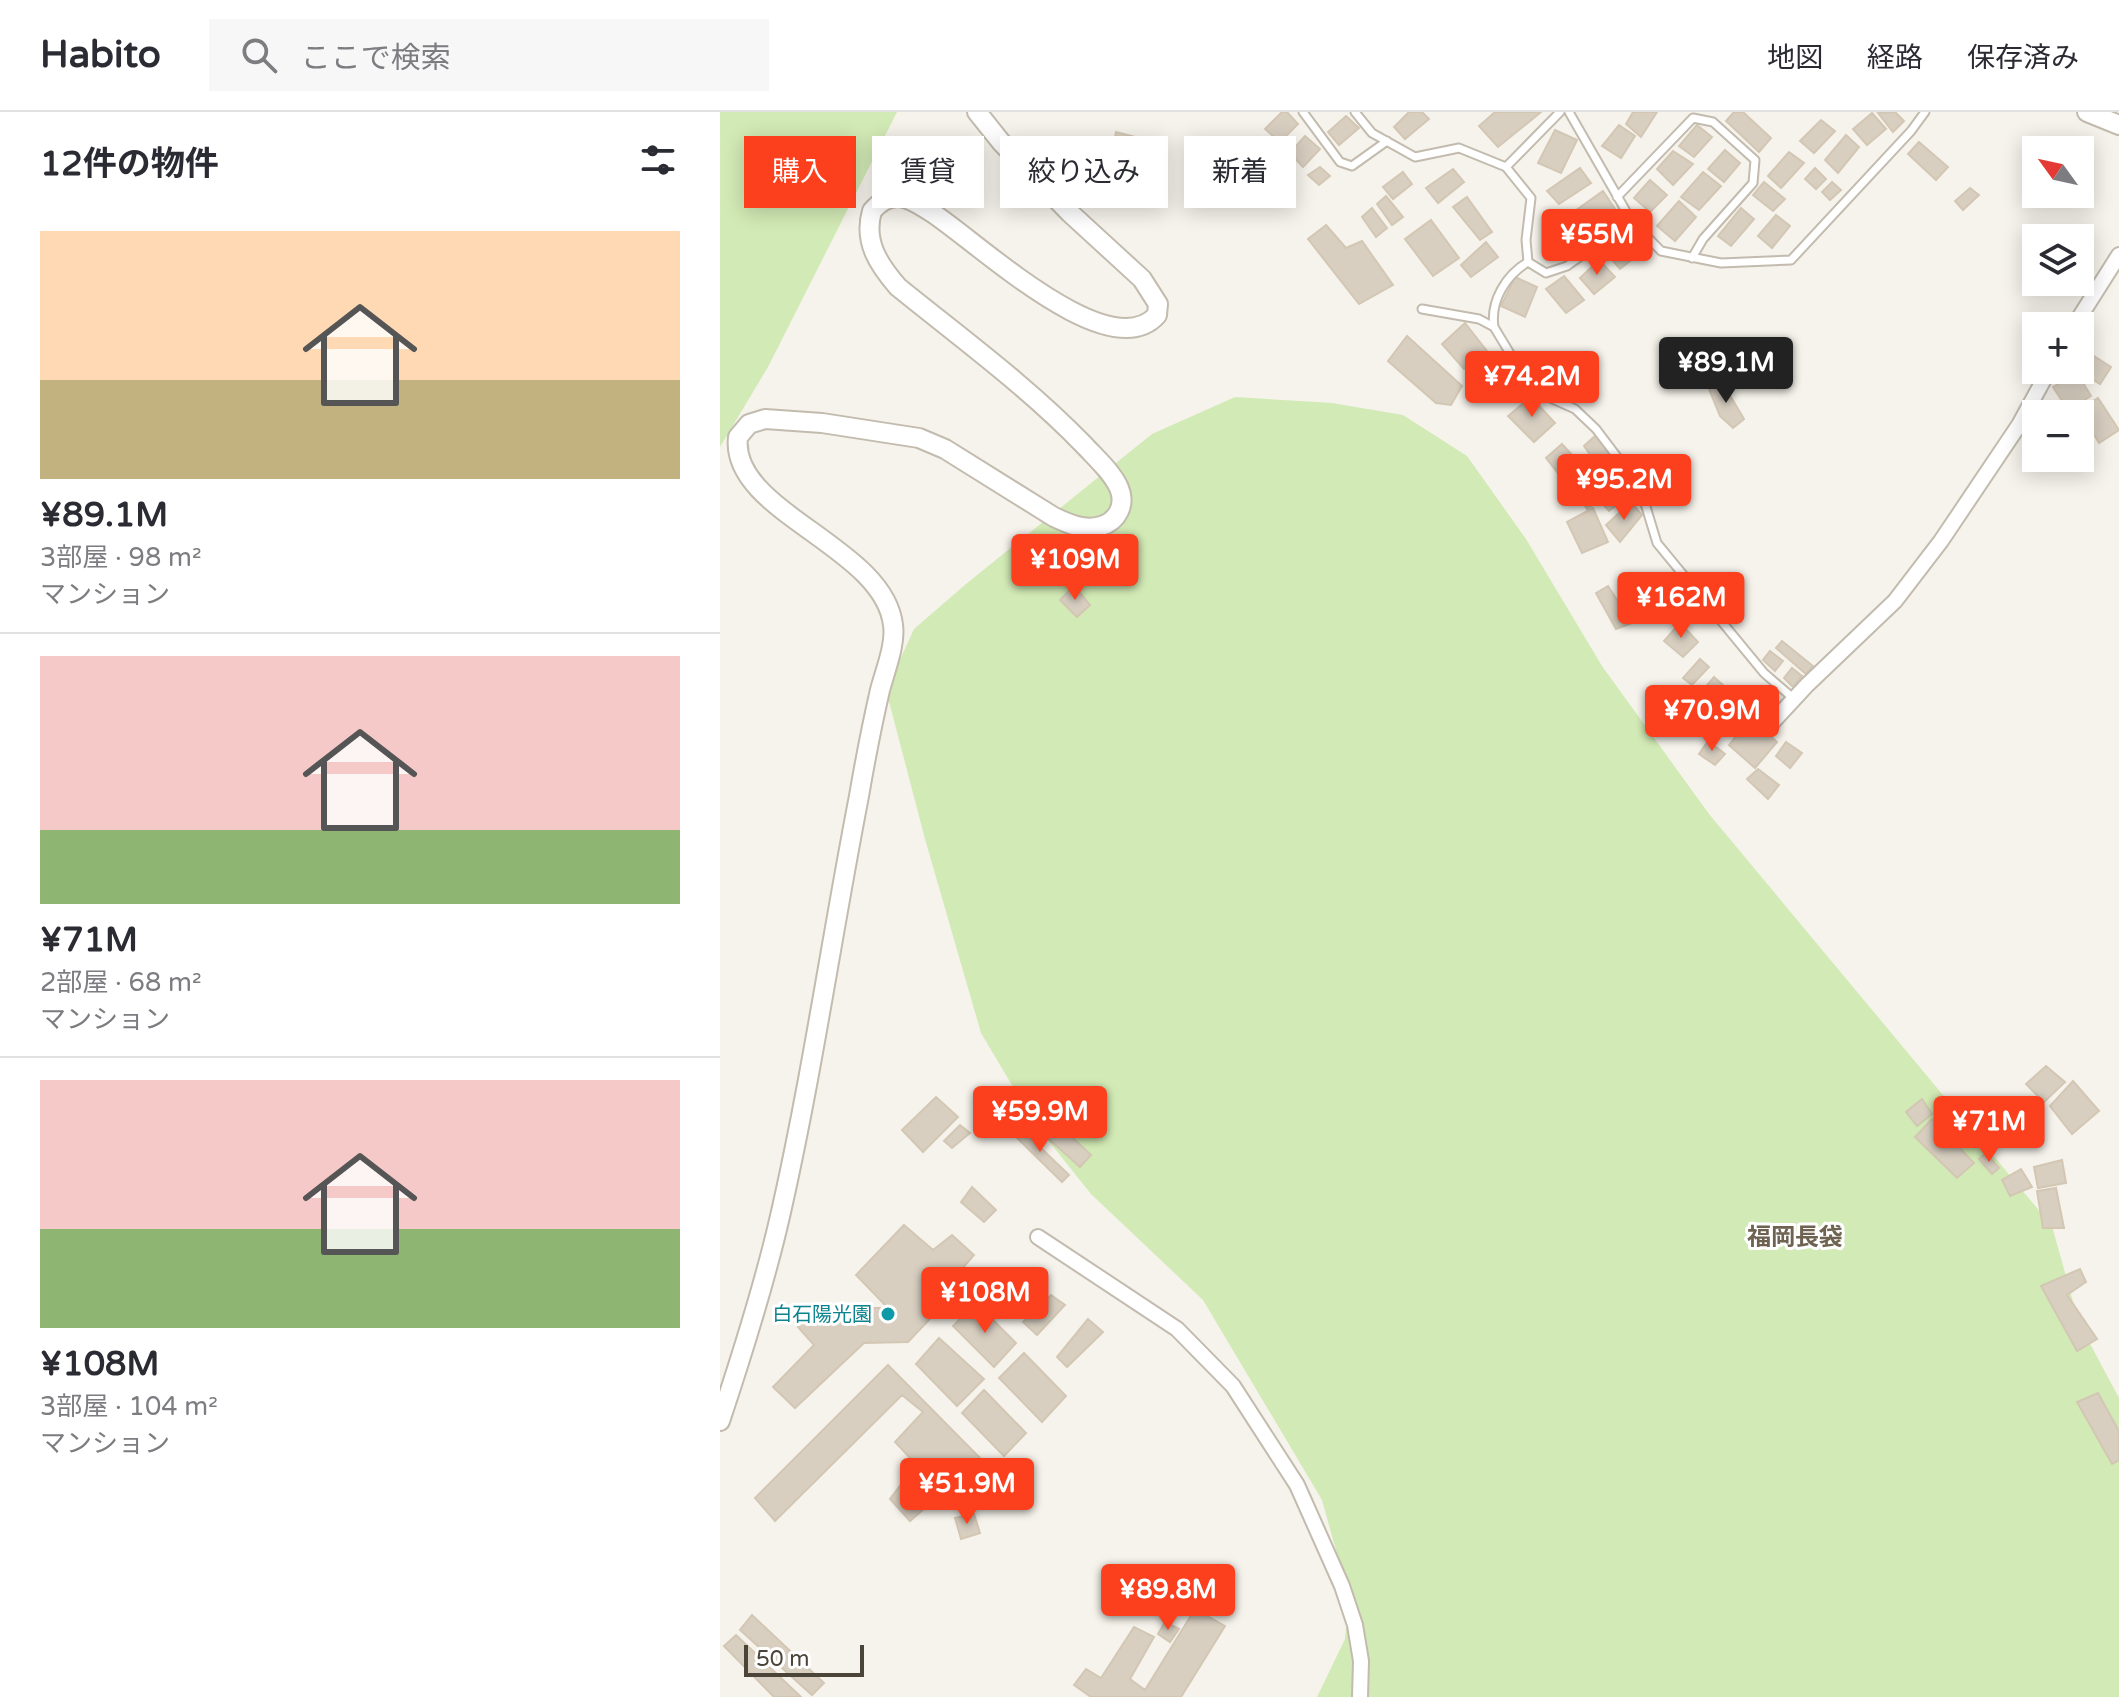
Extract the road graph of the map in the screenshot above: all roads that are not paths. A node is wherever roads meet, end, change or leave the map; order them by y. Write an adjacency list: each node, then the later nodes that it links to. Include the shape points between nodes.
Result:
1 (977, 112): 23 (street, via 1070,213 1142,279 1158,304 1157,315 1128,328 1072,313 949,223 900,197 887,199 872,211 868,233 874,252 898,287 1074,435 1118,487 1121,509 1105,525 1074,526 933,442 899,434 765,419 749,424 738,437 746,475 875,584 894,627 781,1213)
2 (1303, 112): 9 (lane, via 1340,162 1352,166)
3 (1355, 112): 9 (lane, via 1372,133)
4 (1560, 112): 10 (lane)
5 (1569, 112): 11 (lane)
6 (1925, 112): 14 (lane, via 1791,260 1721,263)
7 (2087, 112): 8 (street)
8 (2119, 125)
9 (1387, 141): 10 (lane, via 1415,157 1459,148)
10 (1506, 167): 15 (lane, via 1531,198)
11 (1617, 197): 12 (lane); 14 (lane, via 1693,118 1713,122 1755,160 1753,183)
12 (1631, 220): 14 (lane, via 1661,251); 15 (lane, via 1567,266 1546,273)
13 (2119, 255): 17 (street)
14 (1692, 258)
15 (1528, 262): 18 (lane, via 1512,272 1491,310)
16 (1422, 309): 18 (lane, via 1479,319)
17 (2083, 312)
18 (1494, 327): 20 (lane, via 1537,392 1575,409 1596,429 1640,487 1657,543 1764,673)
19 (2041, 384): 20 (street, via 2019,425 1895,601)
20 (1794, 699): 21 (street)
21 (1768, 727)
22 (1038, 1237): 24 (street, via 1177,1329 1233,1386 1297,1485 1342,1586 1361,1661)
23 (720, 1421)
24 (1360, 1697)

